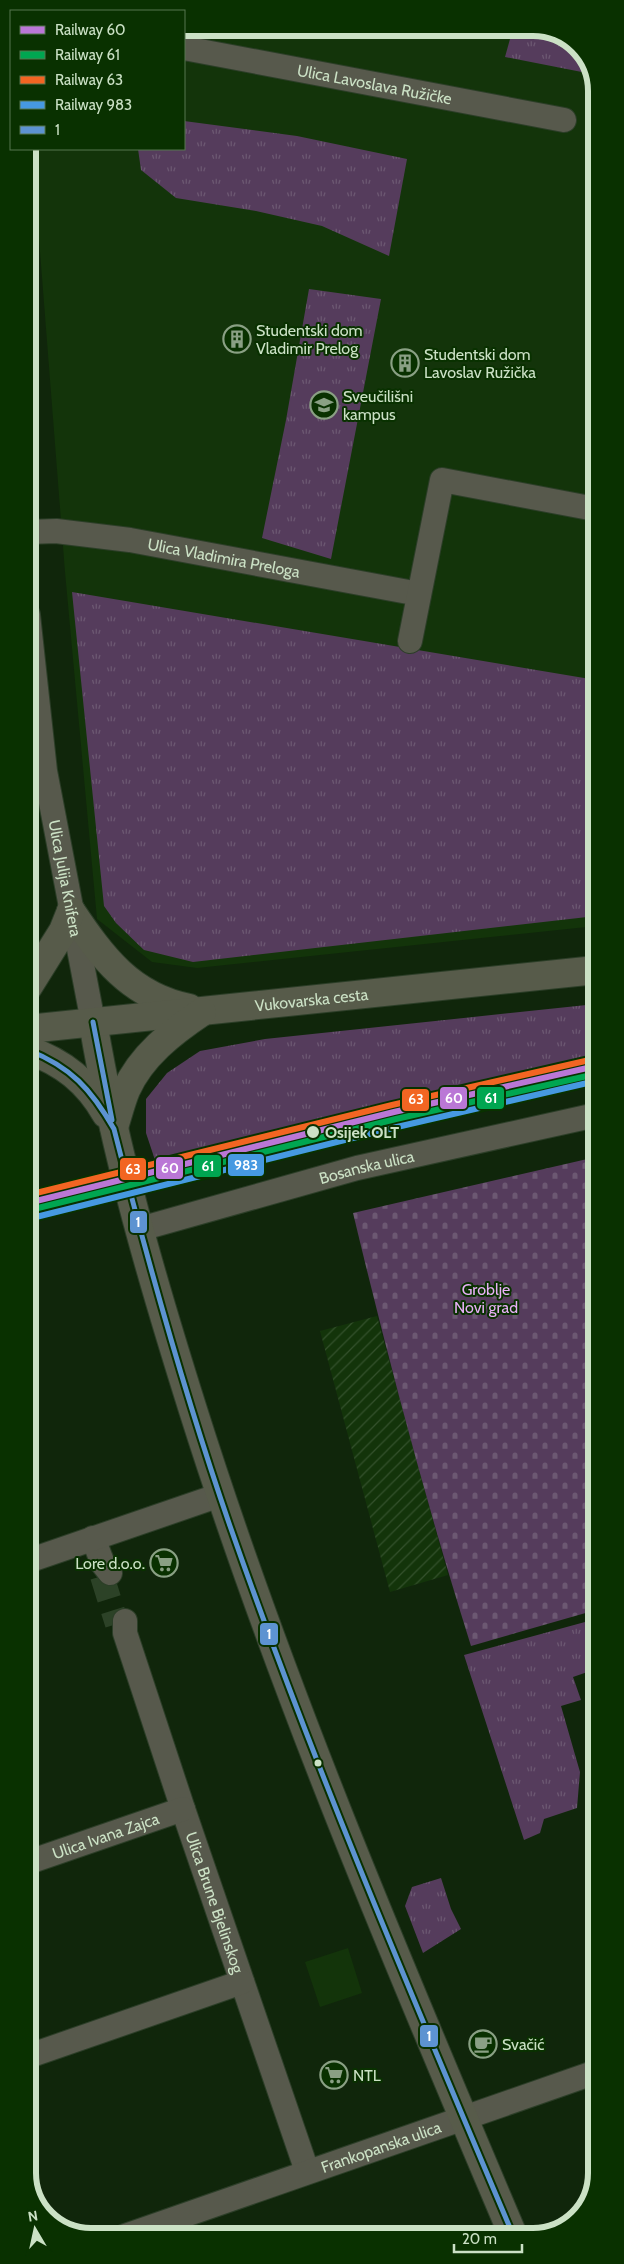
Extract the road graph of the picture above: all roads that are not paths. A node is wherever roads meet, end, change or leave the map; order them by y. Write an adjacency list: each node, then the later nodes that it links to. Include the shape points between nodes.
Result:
1 (185, 48): 2 (street, Ulica Lavoslava Ružičke)
2 (564, 120)
3 (588, 507): 5 (street, via 442,480)
4 (36, 532): 5 (street, Ulica Vladimira Preloga, via 130,540)
5 (419, 594): 6 (street)
6 (410, 641)
7 (36, 688): 8 (street, Ulica Julija Knifera, via 45,771)
8 (71, 911): 10 (main road, via 63,931); 11 (main road, via 94,945 129,983 175,1005); 12 (street, Ulica Julija Knifera)
9 (588, 971): 11 (main road, Vukovarska cesta)
10 (36, 974)
11 (203, 1011): 12 (main road, Vukovarska cesta); 16 (main road, via 172,1033 142,1064 126,1089)
12 (93, 1022): 13 (main road, Vukovarska cesta); 16 (main road)
13 (36, 1028)
14 (36, 1053): 16 (main road, via 66,1068 85,1084)
15 (588, 1116): 17 (street, Bosanska ulica, via 357,1168)
16 (114, 1129): 17 (main road)
17 (140, 1229): 18 (main road)
18 (220, 1495): 19 (street); 28 (main road, via 369,1894)
19 (93, 1538): 20 (street); 21 (street)
20 (36, 1557)
21 (105, 1571)
22 (123, 1626): 23 (street, Ulica Brune Bjelinskog)
23 (183, 1809): 24 (street, Ulica Ivana Zajca); 25 (street, Ulica Brune Bjelinskog)
24 (36, 1860)
25 (242, 1982): 26 (street); 29 (street, Ulica Brune Bjelinskog)
26 (36, 2054)
27 (588, 2075): 28 (street, Frankopanska ulica)
28 (464, 2118): 29 (street, Frankopanska ulica); 31 (main road)
29 (308, 2172): 30 (street, Frankopanska ulica)
30 (148, 2228)
31 (510, 2228)

